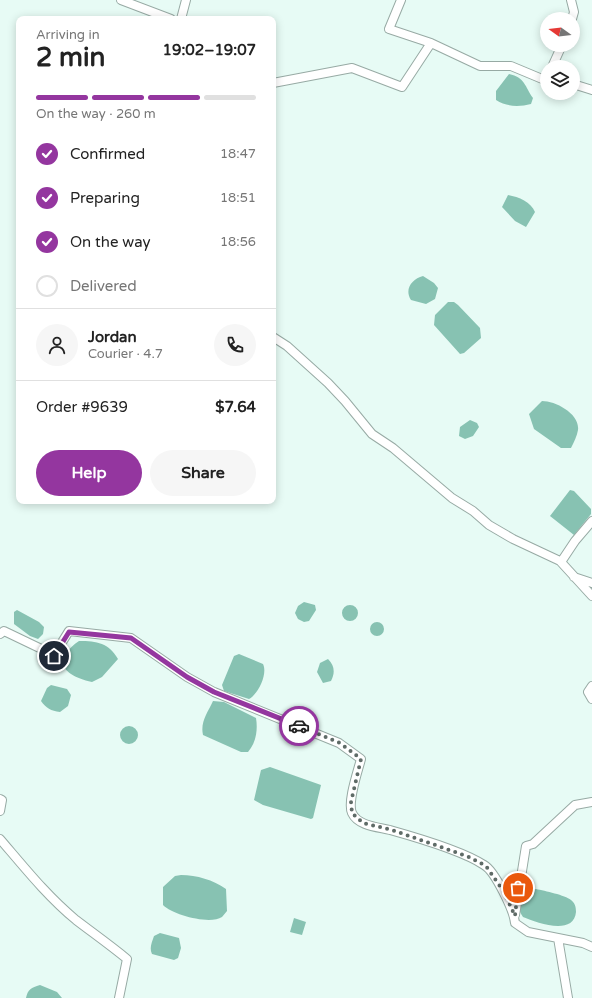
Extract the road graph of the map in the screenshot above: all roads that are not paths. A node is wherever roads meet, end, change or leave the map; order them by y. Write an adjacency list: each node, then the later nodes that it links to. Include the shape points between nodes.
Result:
1 (121, 0): 6 (street)
2 (186, 0): 7 (street)
3 (401, 0): 8 (street, via 389,29)
4 (571, 0): 5 (street)
5 (574, 12)
6 (164, 16)
7 (181, 16)
8 (431, 43): 9 (street, via 480,66 510,66); 10 (street, via 402,87 352,68)
9 (540, 78)
10 (276, 82)
11 (580, 86): 12 (street)
12 (592, 90)
13 (276, 339): 15 (street, via 328,383 372,434 393,448 452,498 507,536)
14 (592, 521): 15 (street)
15 (561, 562): 16 (street)
16 (574, 577): 17 (street); 18 (street)
17 (592, 583)
18 (592, 596)
19 (0, 634): 26 (street, via 4,631 54,656 69,632 131,638 187,677 214,692 340,743 361,759 351,802 352,813 363,823 441,847 486,866 504,892)
20 (592, 686): 21 (street, via 588,692)
21 (592, 698)
22 (0, 799): 24 (street)
23 (592, 802): 26 (street, via 575,805 533,844 526,846)
24 (0, 811)
25 (0, 840): 29 (street, via 42,888 127,959)
26 (515, 916): 27 (street, via 516,923 528,932)
27 (558, 938): 28 (street); 30 (street)
28 (592, 947)
29 (119, 998)
30 (568, 998)

